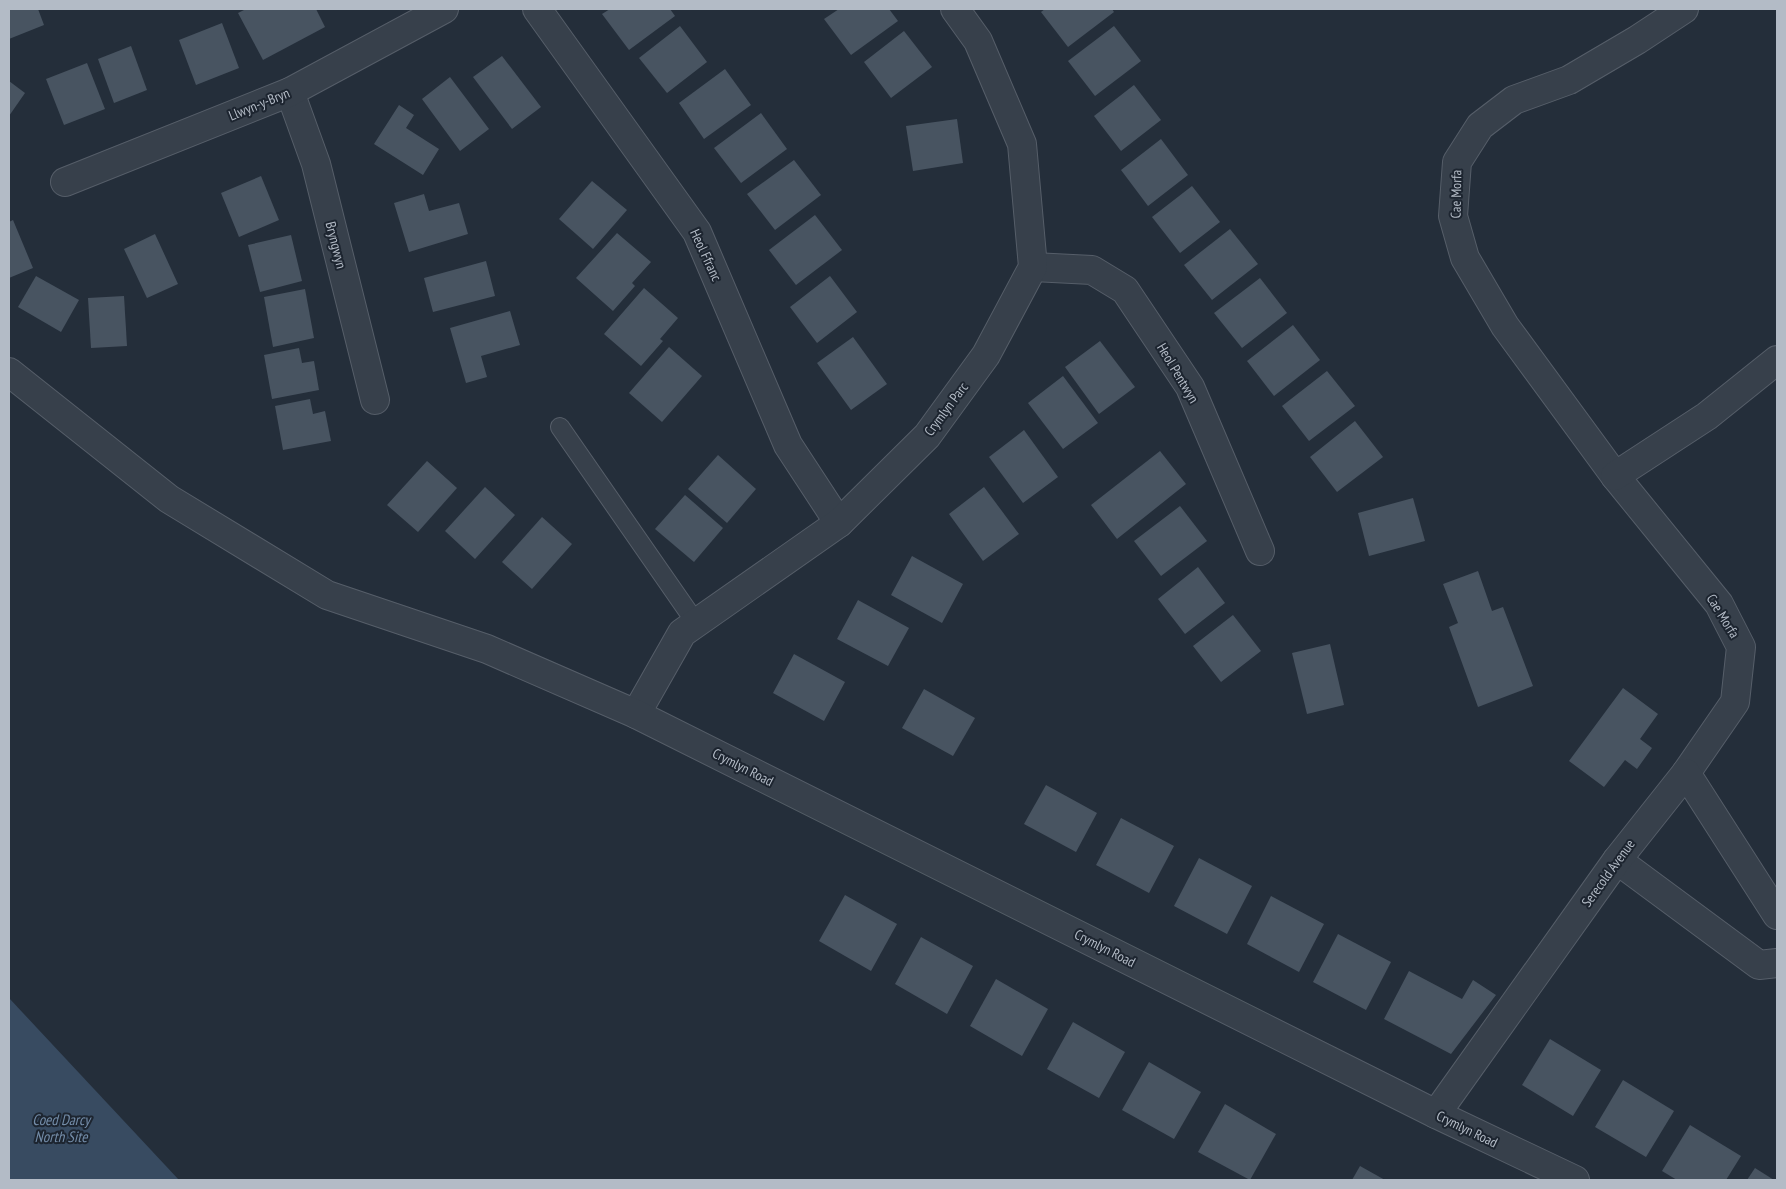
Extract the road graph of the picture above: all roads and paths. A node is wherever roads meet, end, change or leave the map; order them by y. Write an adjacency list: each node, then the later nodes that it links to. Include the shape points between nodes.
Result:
1 (444, 9): 5 (street, Llwyn-y-Bryn)
2 (537, 9): 13 (street, Heol Ffranc, via 697,232 788,445)
3 (955, 9): 7 (street, via 978,41 1022,144)
4 (1676, 11): 12 (street, Cae Morfa, via 1638,40 1570,80 1514,100 1480,126 1457,162 1452,216 1465,258 1505,326)
5 (290, 92): 6 (street, Llwyn-y-Bryn); 10 (street, Bryngwyn, via 316,164)
6 (65, 182)
7 (1033, 267): 13 (street, Crymlyn Parc, via 986,355 927,436); 14 (street, Heol Pentwyn, via 1092,270 1126,290 1190,388)
8 (1777, 360): 12 (street, via 1707,416)
9 (9, 372): 16 (street, Crymlyn Road, via 169,499 327,595 487,649)
10 (375, 400)
11 (560, 428): 15 (lane)
12 (1614, 476): 17 (street, Cae Morfa, via 1719,604 1742,647 1736,702)
13 (839, 523): 15 (street, Crymlyn Parc)
14 (1260, 551)
15 (696, 623): 16 (street, Crymlyn Parc, via 682,633)
16 (636, 714): 21 (street, Crymlyn Road)
17 (1686, 773): 18 (street, Serecold Avenue); 19 (street)
18 (1616, 860): 20 (street, via 1759,965); 21 (street, Serecold Avenue)
19 (1777, 915)
20 (1777, 963)
21 (1436, 1114): 22 (street, Crymlyn Road)
22 (1575, 1180)

